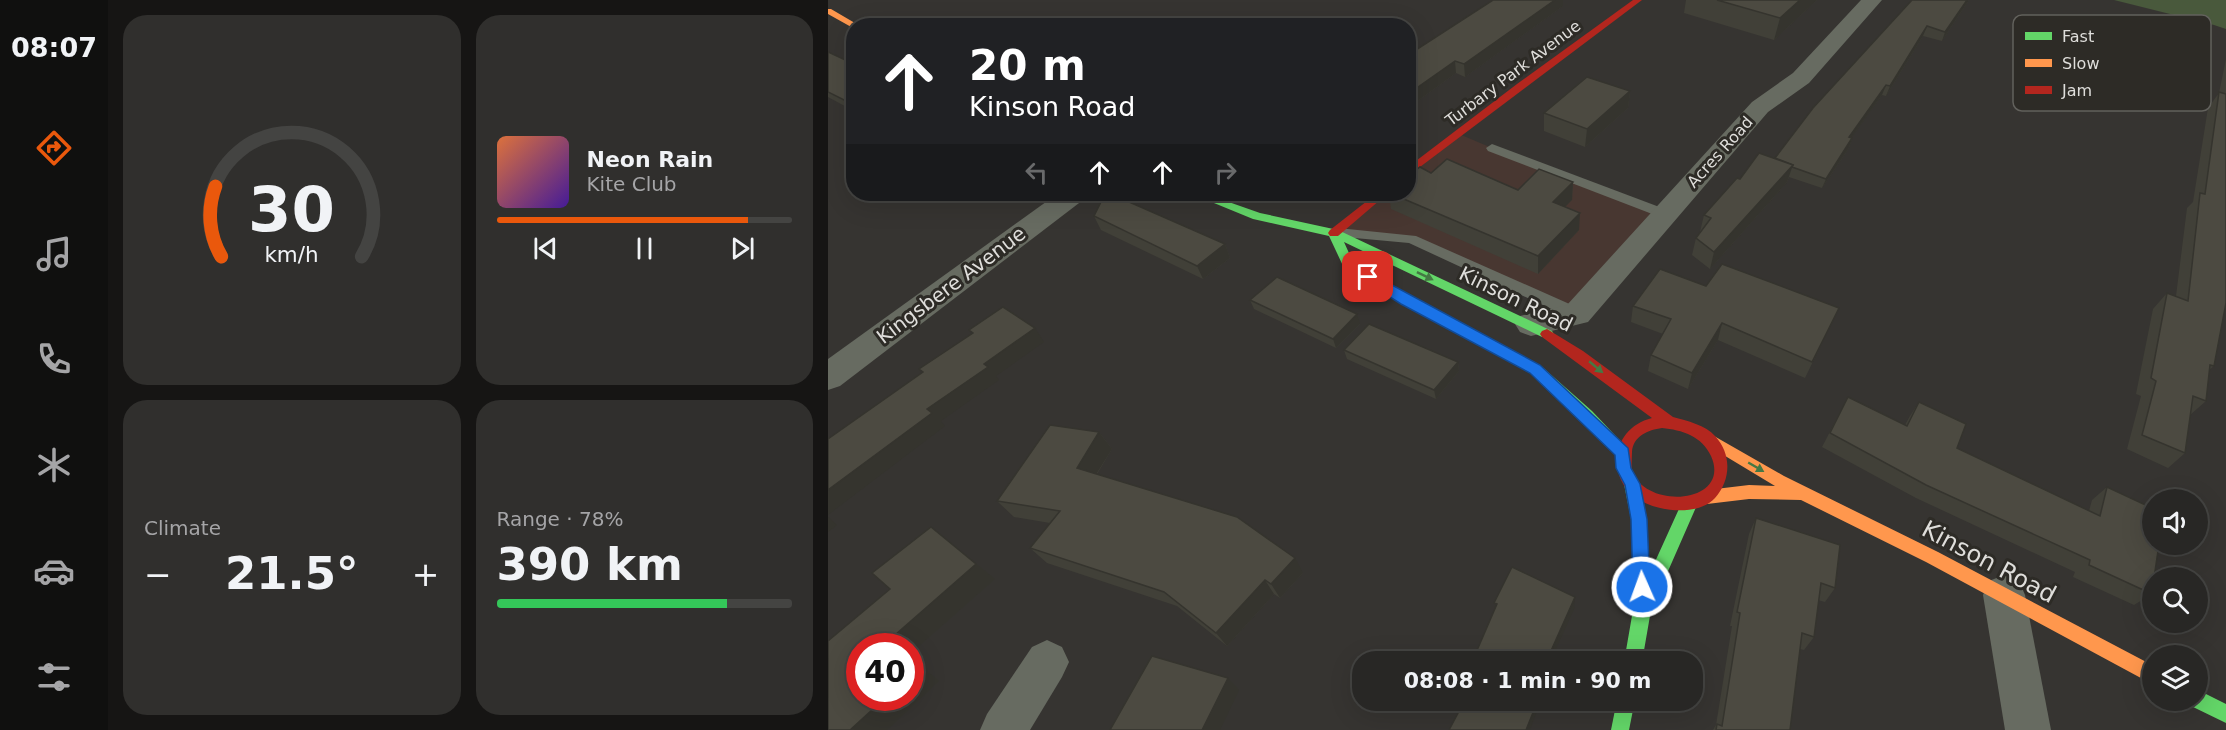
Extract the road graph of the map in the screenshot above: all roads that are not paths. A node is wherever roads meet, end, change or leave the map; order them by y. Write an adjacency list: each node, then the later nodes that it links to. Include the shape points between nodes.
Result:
1 (1638, 0): 6 (street, Turbary Park Avenue)
2 (1872, 0): 10 (street, Acres Road, via 1801,78 1760,107)
3 (828, 11): 4 (street)
4 (846, 21)
5 (1492, 148): 10 (lane)
6 (1416, 167)
7 (1065, 201): 15 (street, Kingsbere Avenue)
8 (1216, 201): 11 (street, Kinson Road, via 1257,216)
9 (1373, 201): 11 (street)
10 (1665, 214): 12 (street, Acres Road)
11 (1334, 233): 12 (lane, via 1410,239); 13 (street, Kinson Road, one-way to 13); 18 (street, via 1348,265 1406,301 1535,369)
12 (1577, 314): 13 (street); 14 (street)
13 (1531, 324): 14 (street, Kinson Road)
14 (1578, 352): 16 (street, Kinson Road, one-way to 16, via 1641,405)
15 (828, 377)
16 (1668, 421): 17 (street, Kinson Road, via 1690,425); 18 (street, via 1635,432)
17 (1710, 440): 20 (street, Kinson Road, one-way to 20); 21 (street, via 1719,452 1722,471 1716,489)
18 (1623, 453): 19 (street, via 1624,468)
19 (1632, 484): 22 (street, Kinson Road, via 1653,500 1667,505); 24 (street, via 1639,519)
20 (1802, 494): 21 (street, Kinson Road, via 1749,492); 23 (street, Kinson Road)
21 (1707, 497): 22 (street, Kinson Road)
22 (1689, 505): 24 (street)
23 (2004, 595): 27 (street, Kinson Road); 33 (street)
24 (1642, 610): 25 (street)
25 (1635, 651)
26 (1047, 662): 31 (street)
27 (2142, 670)
28 (2208, 704): 30 (street)
29 (1624, 711): 32 (street)
30 (2226, 714)
31 (1003, 730)
32 (1620, 730)
33 (2028, 730)

